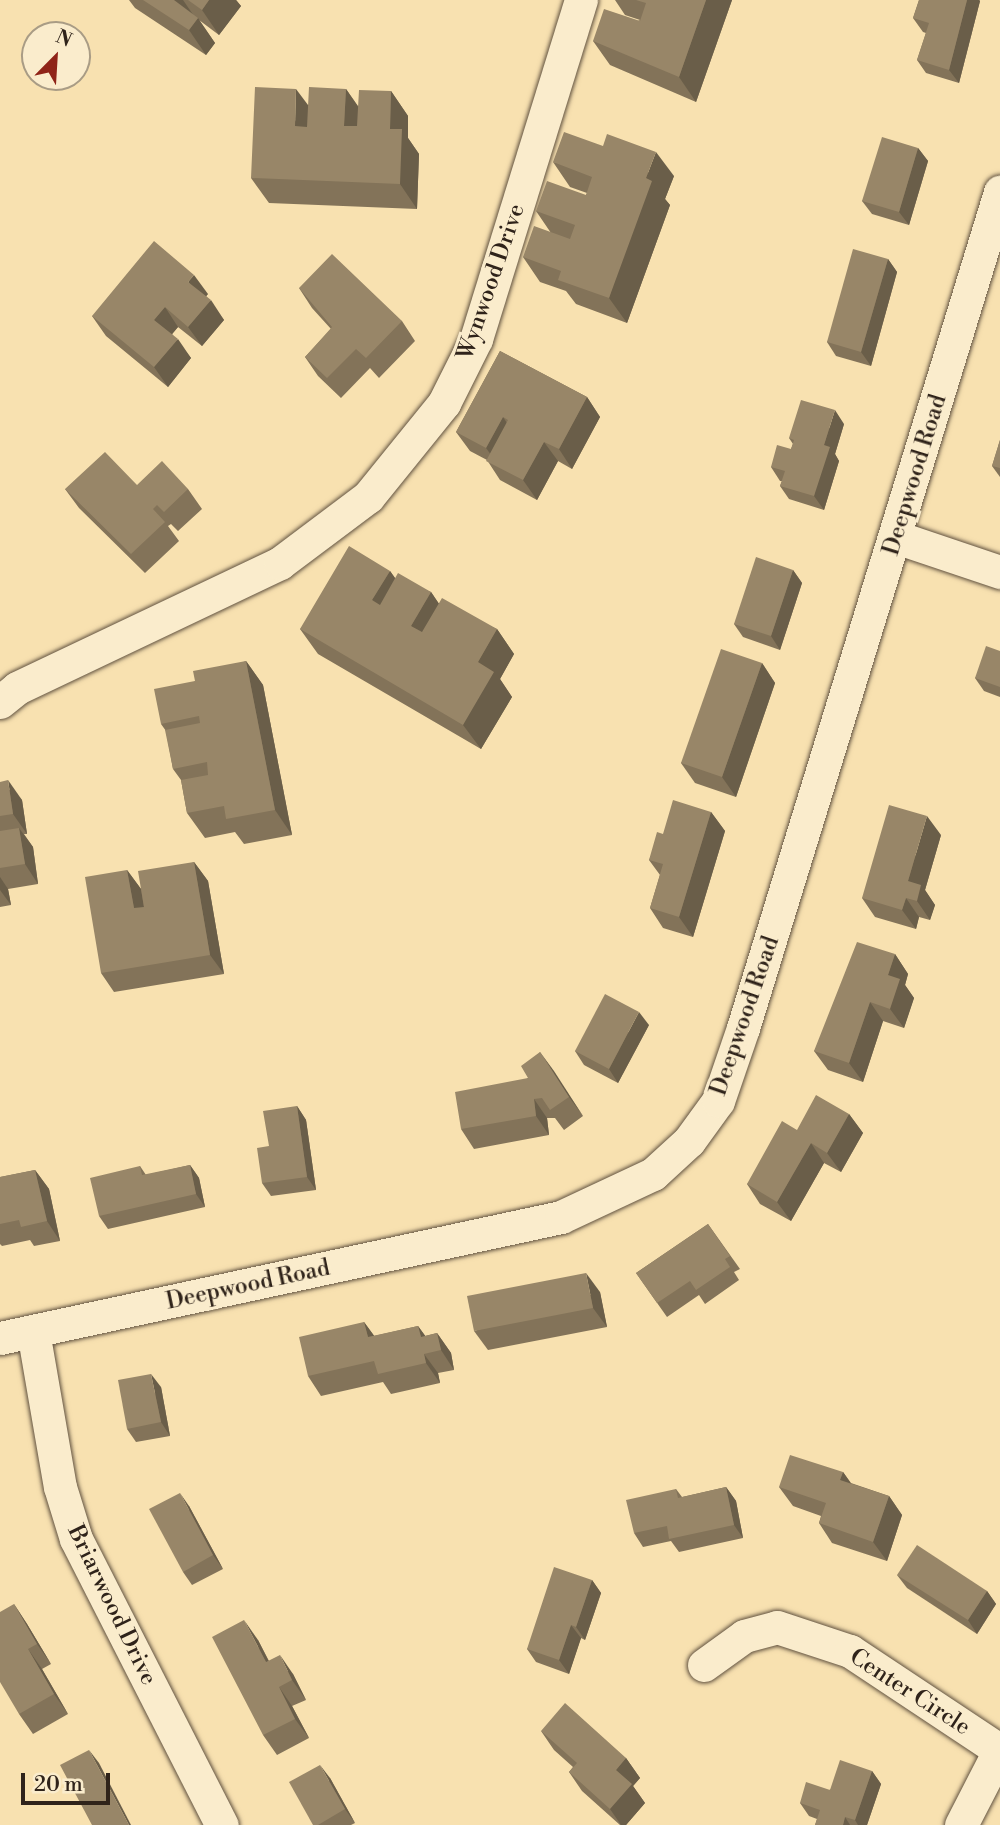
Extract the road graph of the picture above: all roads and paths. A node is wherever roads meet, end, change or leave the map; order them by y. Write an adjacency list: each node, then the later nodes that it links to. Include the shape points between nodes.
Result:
1 (581, 0): 5 (street, Wynwood Drive, via 476,339 444,403 368,497 280,563 17,688)
2 (1000, 192): 3 (street, Deepwood Road)
3 (896, 537): 4 (street); 6 (street, Deepwood Road, via 718,1101 689,1141 653,1174 561,1217)
4 (1000, 572)
5 (0, 702)
6 (33, 1331): 7 (street, Deepwood Road); 10 (street, Briarwood Drive, via 60,1487 76,1539)
7 (0, 1338)
8 (704, 1665): 9 (street, Center Circle, via 744,1636 777,1627 850,1651)
9 (1000, 1750): 11 (street)
10 (222, 1825)
11 (961, 1825)

